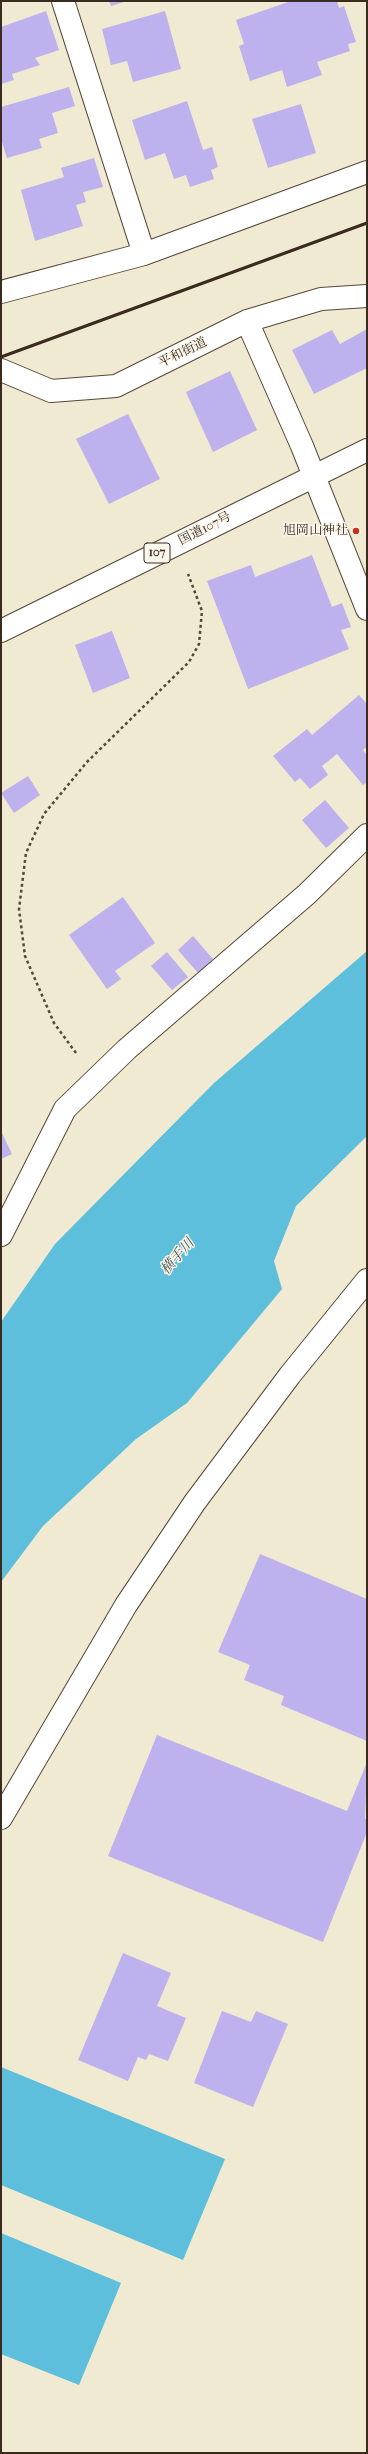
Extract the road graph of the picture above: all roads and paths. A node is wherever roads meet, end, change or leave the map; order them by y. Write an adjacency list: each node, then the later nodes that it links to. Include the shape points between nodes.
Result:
1 (63, 1): 3 (main road)
2 (367, 172): 3 (main road)
3 (144, 254): 4 (main road)
4 (1, 292)
5 (367, 296): 6 (main road, 平和街道, via 321,299)
6 (247, 321): 7 (main road, 平和街道, via 116,386 51,391); 9 (main road)
7 (1, 370)
8 (367, 450): 9 (main road, 国道107号 / 107)
9 (314, 475): 10 (main road, 国道107号 / 107); 11 (main road)
10 (176, 544): 12 (main road, 国道107号 / 107); 14 (path, via 202,611 199,644 189,662 87,762 44,814 26,853 19,909 25,956 54,1023)
11 (367, 608)
12 (1, 631)
13 (367, 835): 14 (main road, via 307,894 126,1049)
14 (96, 1079): 15 (main road, via 64,1108)
15 (1, 1235)
16 (367, 1280): 17 (main road, via 290,1375 195,1502 126,1605)
17 (1, 1818)

